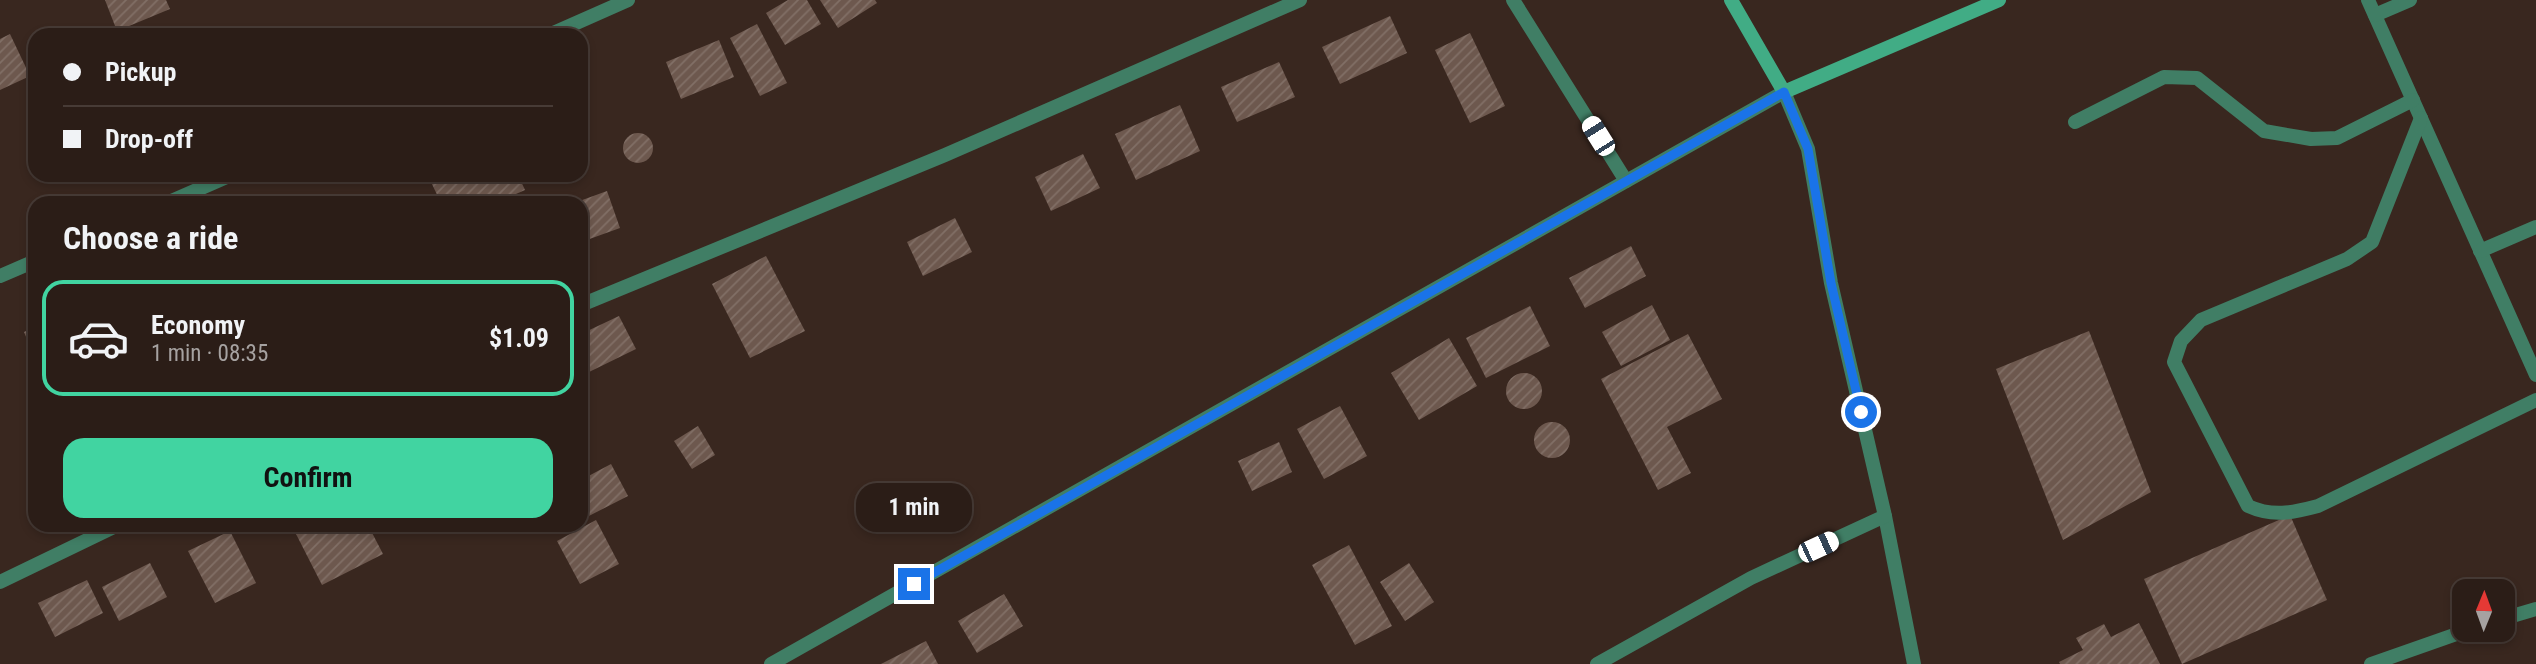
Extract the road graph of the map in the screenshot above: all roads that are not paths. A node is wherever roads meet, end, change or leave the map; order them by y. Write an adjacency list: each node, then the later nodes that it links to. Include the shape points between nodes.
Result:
1 (628, 0): 9 (street)
2 (1300, 0): 21 (street, via 958,149)
3 (1513, 0): 14 (street)
4 (1731, 0): 10 (main road)
5 (1999, 0): 10 (main road)
6 (2368, 0): 8 (street)
7 (2410, 0): 8 (street)
8 (2375, 15): 11 (street)
9 (565, 28)
10 (1784, 92): 14 (street); 24 (street, via 1808,149 1831,283)
11 (2413, 100): 12 (street); 13 (street, via 2337,138 2311,139 2264,131 2197,78 2164,77)
12 (2421, 118): 18 (street); 23 (street, via 2372,243 2201,320 2181,341 2175,362 2248,506 2263,513 2290,514 2318,506)
13 (2075, 122)
14 (1626, 181): 30 (street)
15 (214, 182): 16 (street)
16 (183, 196)
17 (2536, 227): 18 (street)
18 (2480, 251): 22 (street)
19 (28, 264): 20 (street)
20 (0, 276)
21 (588, 302)
22 (2536, 375)
23 (2536, 400)
24 (1885, 516): 31 (street, via 1751,578); 32 (street)
25 (104, 532): 26 (street)
26 (0, 582)
27 (2536, 609): 28 (street)
28 (2515, 615)
29 (2452, 636): 33 (street)
30 (771, 664)
31 (1597, 664)
32 (1914, 664)
33 (2371, 664)

